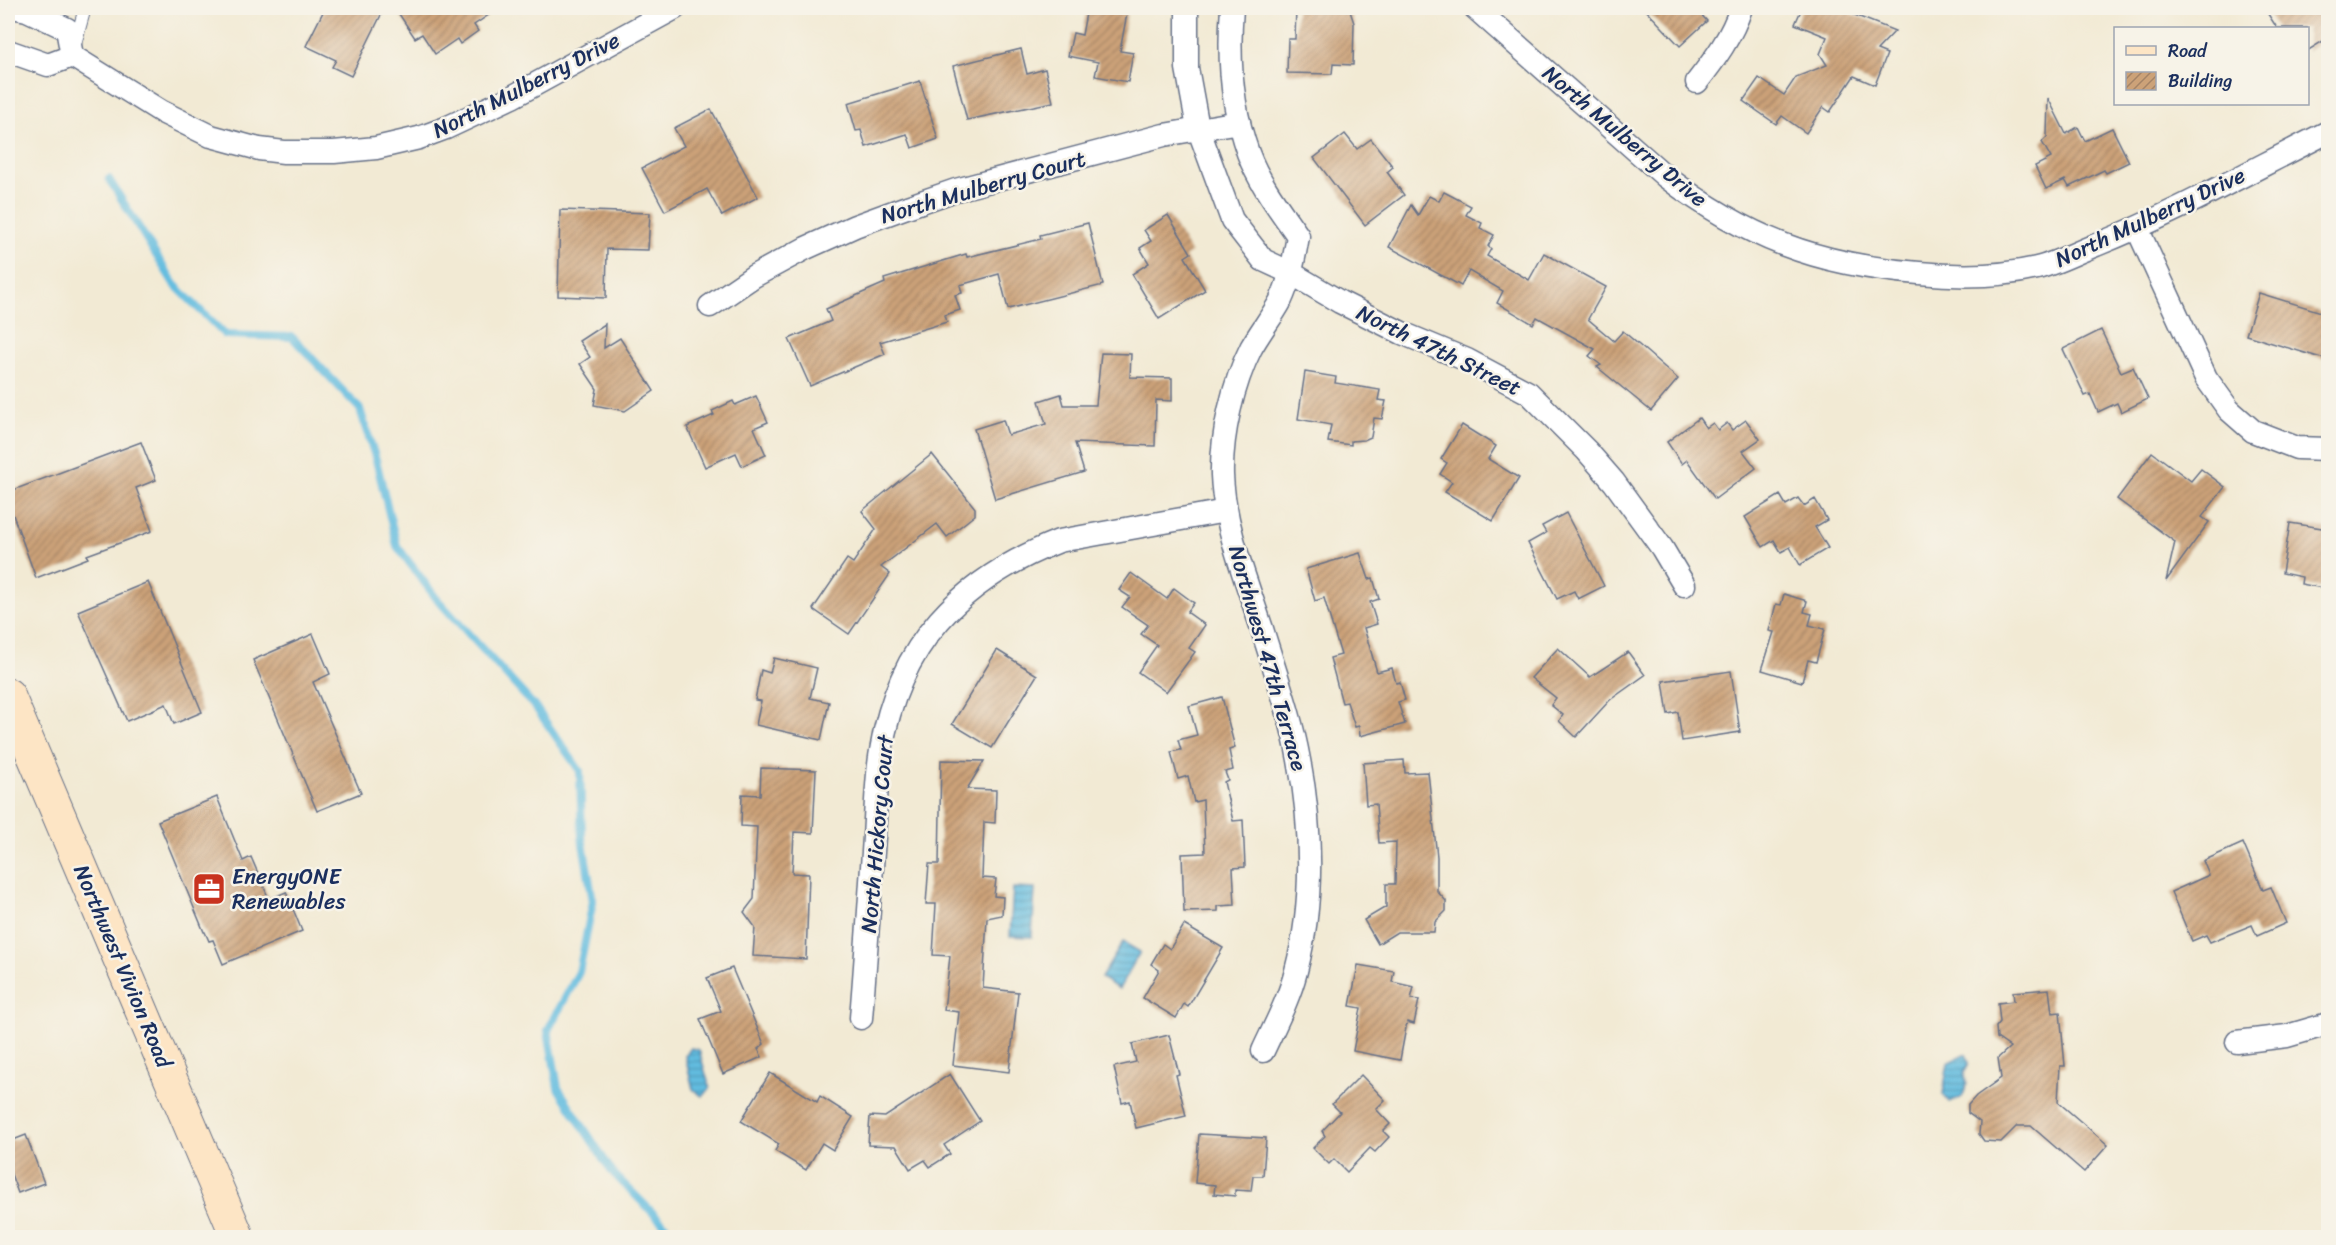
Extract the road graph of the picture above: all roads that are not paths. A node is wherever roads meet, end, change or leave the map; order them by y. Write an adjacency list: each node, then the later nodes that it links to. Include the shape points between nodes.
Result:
1 (17, 8): 9 (street, via 67,29)
2 (85, 8): 9 (lane)
3 (675, 8): 9 (street, North Mulberry Drive, via 512,97 446,128 376,148 334,152 284,152 211,136 162,112)
4 (1187, 8): 12 (street, North 47th Street, via 1187,68)
5 (1232, 8): 11 (street, Northwest 47th Terrace, via 1231,82)
6 (1475, 8): 14 (street, North Mulberry Drive, via 1690,195 1772,241 1821,258 1899,272 1979,276 2039,268)
7 (1741, 8): 10 (street, via 1720,53)
8 (8, 51): 9 (street, via 48,66)
9 (72, 56)
10 (1697, 82)
11 (1239, 122): 12 (street, North Mulberry Court); 15 (street, Northwest 47th Terrace, via 1249,154 1298,236)
12 (1198, 128): 15 (street, North 47th Street, via 1232,220 1263,260); 16 (street, North Mulberry Court, via 956,190 904,208 806,248)
13 (2328, 132): 14 (street, North Mulberry Drive)
14 (2137, 228): 17 (street, via 2206,378 2229,410 2253,431 2297,448)
15 (1291, 273): 18 (street, Northwest 47th Terrace, via 1280,301 1251,349 1232,404 1224,436 1222,475); 19 (street, North 47th Street, via 1340,303 1467,360 1529,393 1614,482)
16 (710, 306)
17 (2328, 449)
18 (1226, 511): 21 (street, North Hickory Court, via 1059,541 1037,550 982,580 939,619 921,642 892,700 881,751); 24 (street, Northwest 47th Terrace, via 1286,708 1299,758 1307,814 1309,872 1304,929 1287,1000)
19 (1684, 585)
20 (8, 695): 25 (main road, Northwest Vivion Road)
21 (861, 1018)
22 (2328, 1024): 23 (street, via 2287,1036)
23 (2237, 1042)
24 (1263, 1051)
25 (238, 1238)

